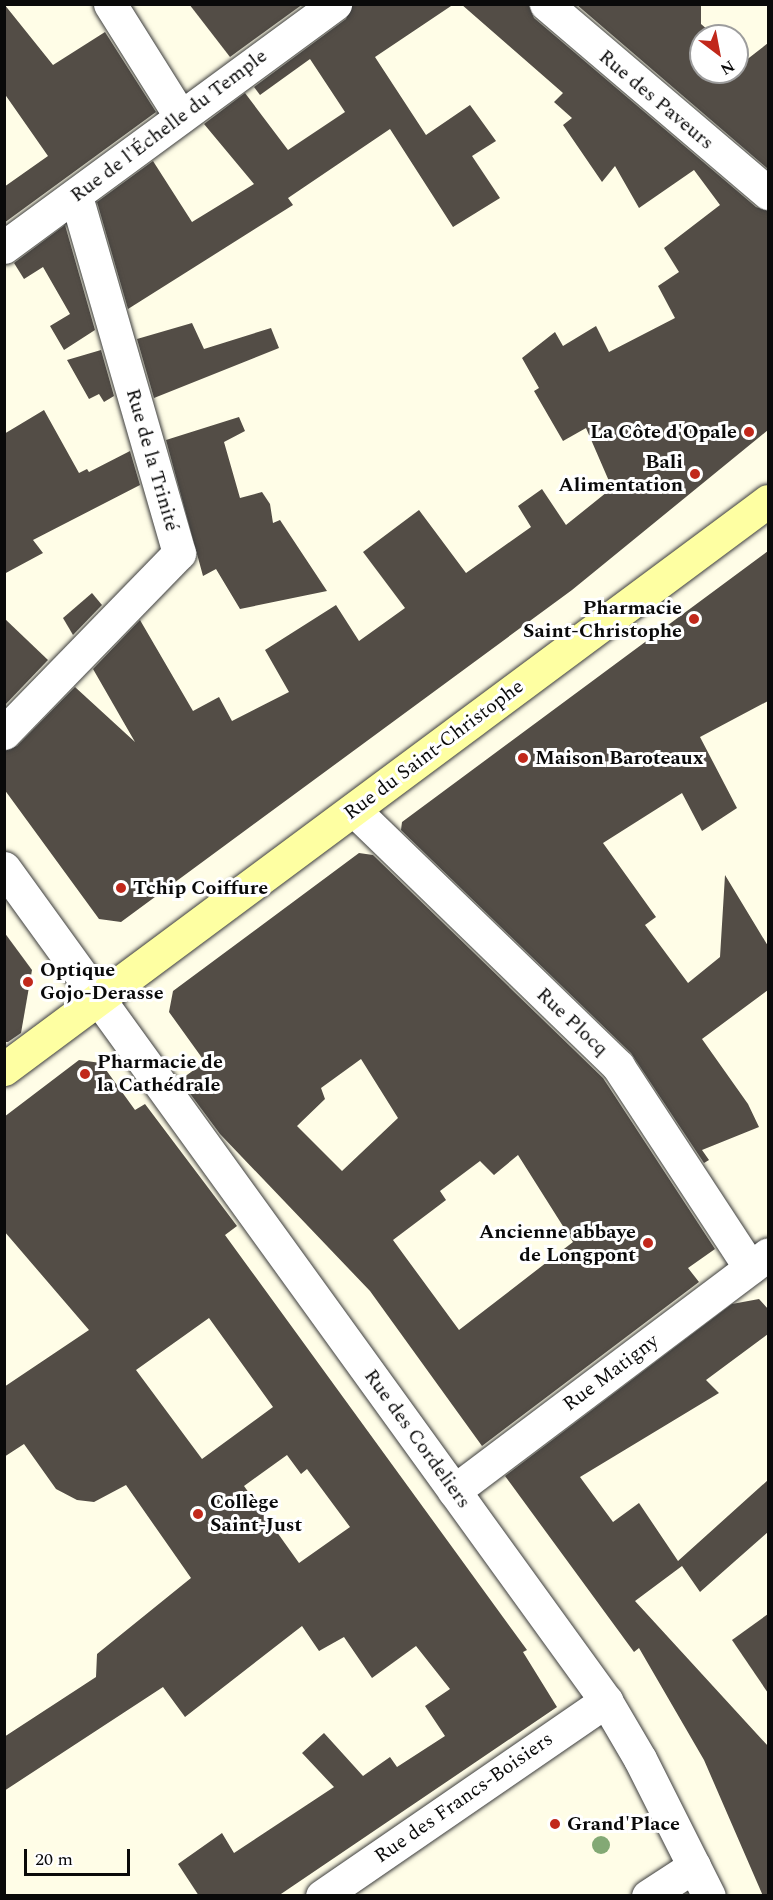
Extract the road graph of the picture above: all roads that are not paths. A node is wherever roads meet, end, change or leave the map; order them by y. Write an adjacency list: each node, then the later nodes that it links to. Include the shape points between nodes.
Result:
1 (110, 4): 4 (street)
2 (334, 4): 4 (street, Rue de l'Échelle du Temple)
3 (546, 4): 5 (street, Rue des Paveurs)
4 (181, 117): 6 (street, Rue de l'Échelle du Temple)
5 (768, 193)
6 (76, 196): 7 (street, Rue de l'Échelle du Temple); 9 (street, Rue de la Trinité, via 179,553)
7 (4, 247)
8 (768, 501): 10 (main road, Rue du Saint-Christophe)
9 (4, 733)
10 (354, 810): 12 (main road, Rue du Saint-Christophe); 14 (street, Rue Plocq, via 618,1066)
11 (4, 868): 12 (street, Rue des Cordeliers)
12 (100, 999): 13 (main road, Rue du Saint-Christophe); 15 (street, Rue des Cordeliers)
13 (4, 1069)
14 (759, 1261): 15 (street, Rue Matigny)
15 (454, 1491): 16 (street, Rue des Cordeliers)
16 (606, 1701): 17 (street, Rue des Cordeliers); 18 (street, Rue des Francs-Boisiers)
17 (694, 1866): 19 (street); 20 (street, Rue des Cordeliers)
18 (322, 1896)
19 (648, 1896)
20 (709, 1896)

